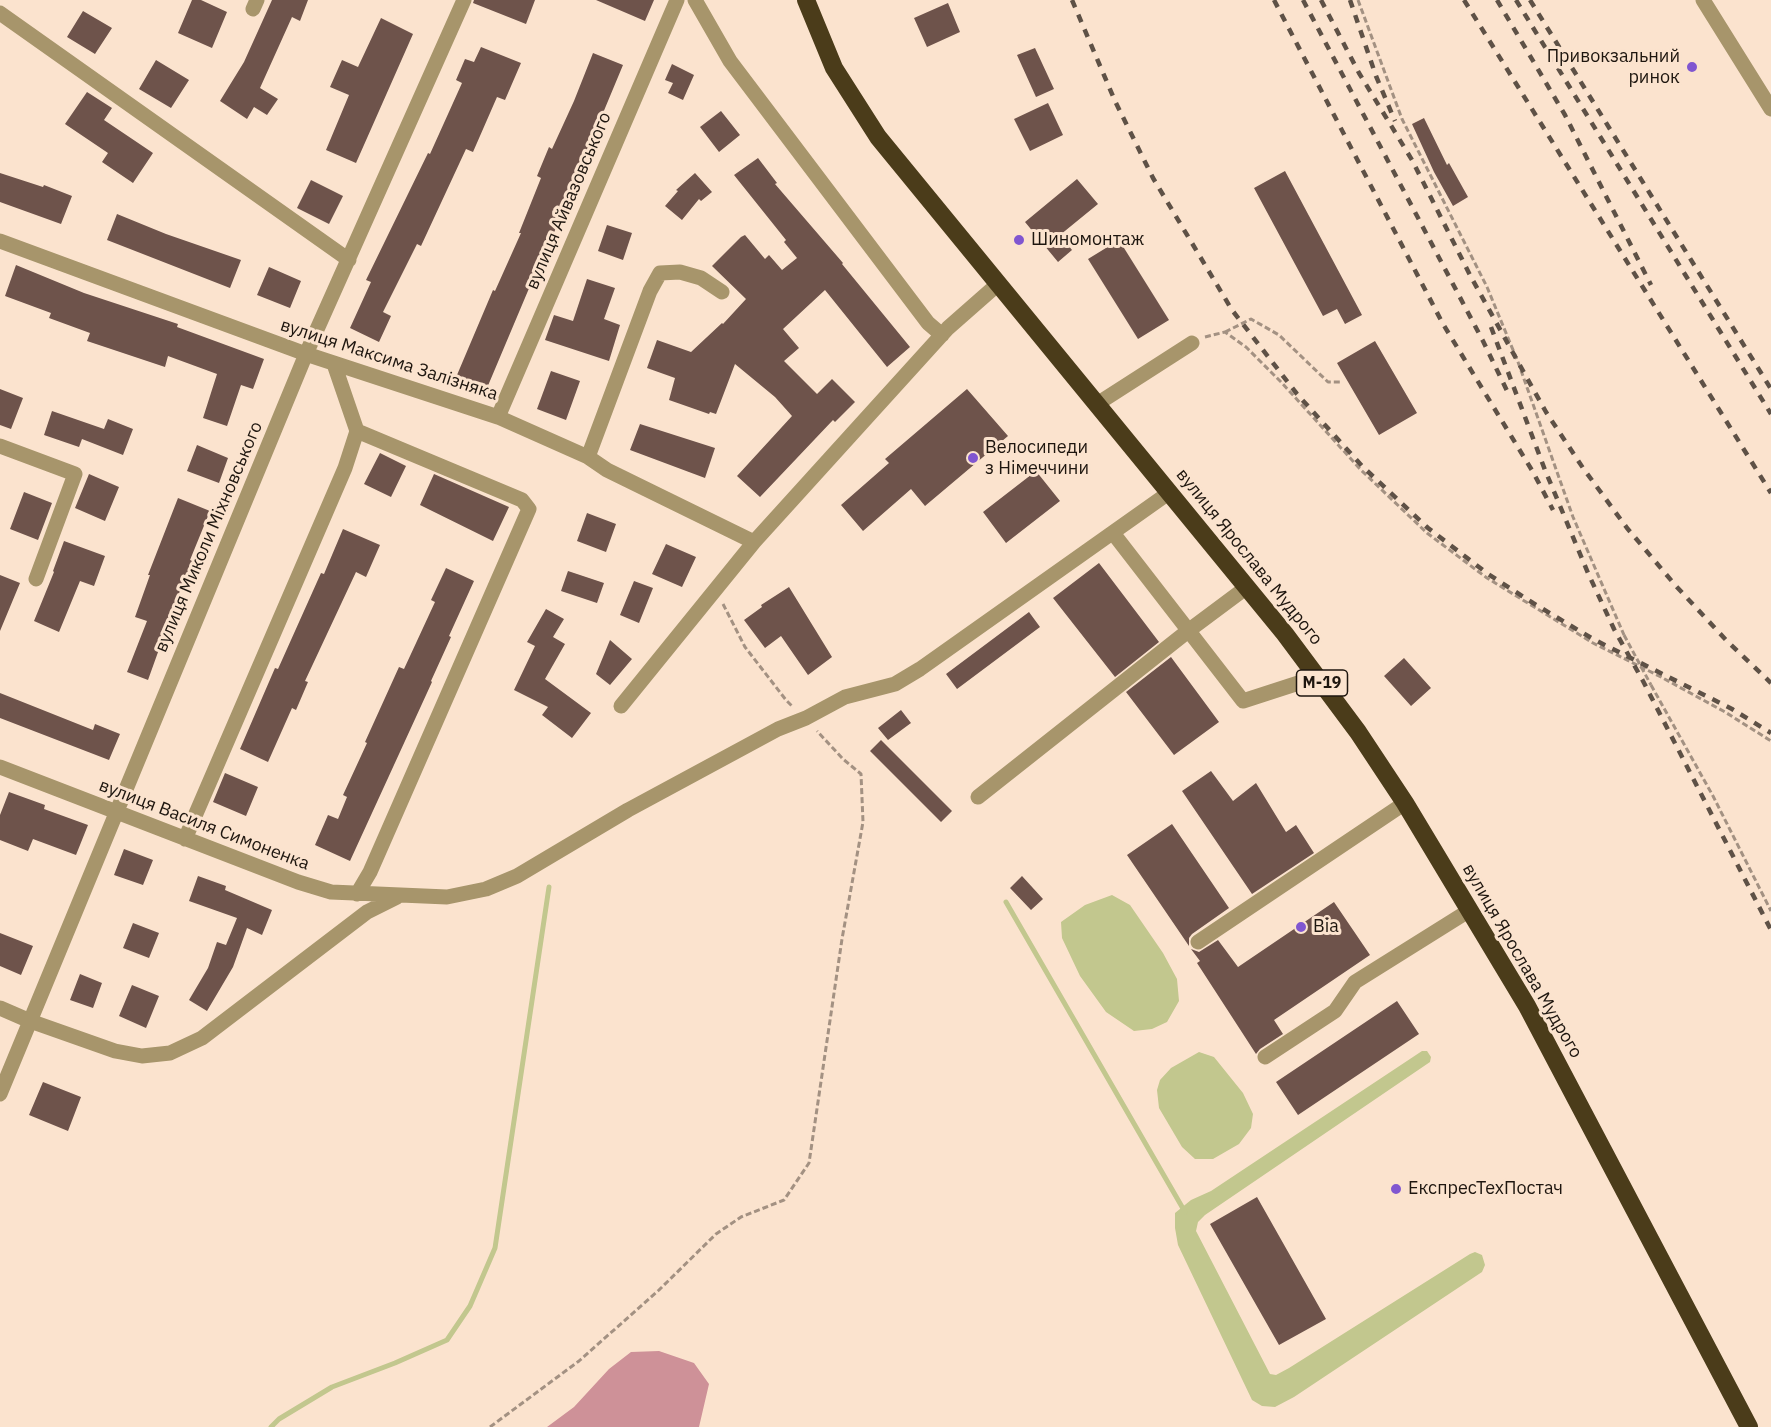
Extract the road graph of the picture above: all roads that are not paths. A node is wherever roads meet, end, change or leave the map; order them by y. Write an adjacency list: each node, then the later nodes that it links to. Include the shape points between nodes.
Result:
1 (464, 0): 9 (street, вулиця Миколи Міхновського)
2 (677, 0): 17 (street, вулиця Айвазовського)
3 (695, 0): 12 (street, via 730,62 928,322)
4 (806, 0): 10 (highway, вулиця Ярослава Мудрого / М-19, via 834,68 878,137)
5 (1703, 0): 7 (street)
6 (0, 13): 9 (street)
7 (1771, 109)
8 (0, 241): 14 (street, вулиця Максима Залізняка)
9 (349, 260): 14 (street, вулиця Миколи Міхновського)
10 (998, 284): 12 (street); 16 (highway, вулиця Ярослава Мудрого / М-19)
11 (722, 292): 20 (street, via 701,278 680,272 660,273)
12 (942, 335): 23 (street)
13 (1192, 343): 16 (street)
14 (306, 354): 15 (street, вулиця Максима Залізняка); 32 (street, вулиця Миколи Міхновського)
15 (334, 364): 17 (street, вулиця Максима Залізняка); 18 (street)
16 (1097, 404): 21 (highway, вулиця Ярослава Мудрого / М-19)
17 (498, 417): 20 (street, вулиця Максима Залізняка)
18 (357, 431): 33 (street, via 345,468); 34 (street, via 522,500 529,509)
19 (0, 446): 24 (street, via 75,474)
20 (588, 457): 23 (street, вулиця Максима Залізняка)
21 (1170, 492): 22 (street, вулиця Василя Симоненка); 25 (highway, вулиця Ярослава Мудрого / М-19)
22 (1113, 532): 26 (street); 35 (street, вулиця Василя Симоненка, via 895,684 845,697 778,729 517,876 486,889 447,897)
23 (754, 542): 28 (street)
24 (36, 579)
25 (1247, 587): 26 (street); 27 (highway, вулиця Ярослава Мудрого / М-19)
26 (1188, 631): 27 (street, via 1243,701); 30 (street)
27 (1317, 677): 31 (highway, вулиця Ярослава Мудрого / М-19)
28 (621, 706)
29 (0, 767): 32 (street, вулиця Василя Симоненка)
30 (978, 797)
31 (1406, 803): 36 (highway, вулиця Ярослава Мудрого / М-19); 37 (street)
32 (116, 812): 33 (street, вулиця Василя Симоненка); 39 (street, вулиця Миколи Міхновського)
33 (185, 839): 34 (street, вулиця Василя Симоненка, via 298,882 331,892)
34 (357, 894): 35 (street, вулиця Василя Симоненка)
35 (399, 896): 39 (street, via 367,912 202,1038 170,1053 142,1056 115,1051)
36 (1470, 910): 40 (street, via 1354,982 1335,1011); 42 (highway, вулиця Ярослава Мудрого / М-19, via 1527,1006)
37 (1198, 942)
38 (0, 1008): 39 (street)
39 (30, 1021): 41 (street, вулиця Миколи Міхновського)
40 (1265, 1057)
41 (0, 1094)
42 (1749, 1427)

